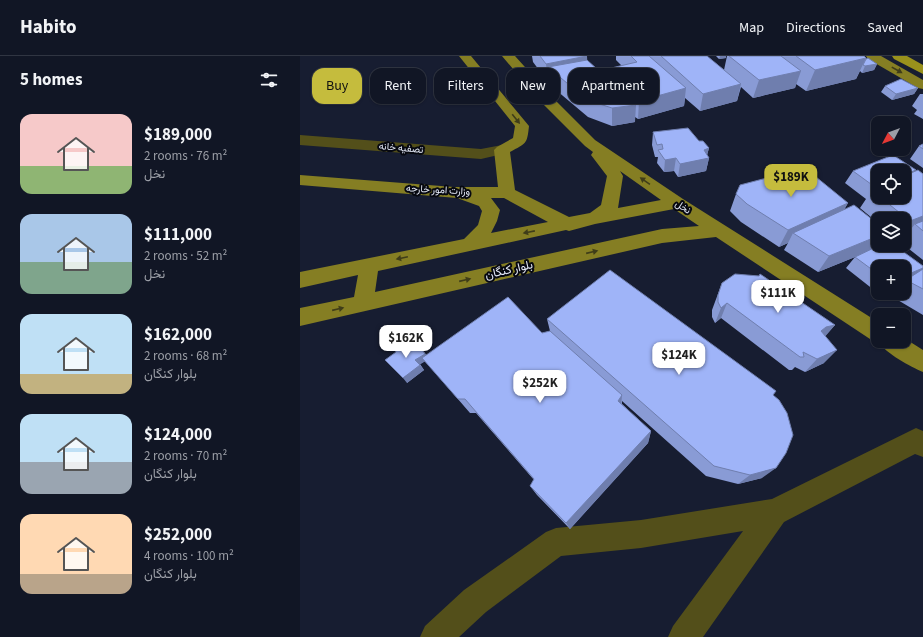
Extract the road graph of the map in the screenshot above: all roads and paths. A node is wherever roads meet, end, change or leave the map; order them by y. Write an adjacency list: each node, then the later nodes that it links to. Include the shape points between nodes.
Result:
1 (465, 56): 11 (main road, one-way to 11, via 522,126 520,140)
2 (508, 56): 10 (main road, نخل, via 546,100)
3 (872, 56): 8 (main road, one-way to 8)
4 (898, 56): 7 (highway)
5 (914, 56): 6 (highway)
6 (923, 61)
7 (923, 70)
8 (923, 84)
9 (300, 140): 11 (street, تصفیه خانه, via 482,154)
10 (590, 143): 15 (main road, نخل, one-way to 10); 17 (main road, via 615,176 609,208)
11 (502, 150): 14 (main road)
12 (300, 180): 13 (main road, وزارت امور خارجه)
13 (454, 192): 14 (main road, وزارت امور خارجه); 21 (main road, via 485,202 491,210 485,230)
14 (507, 193): 18 (main road, وزارت امور خارجه)
15 (677, 203): 16 (main road); 19 (main road, نخل)
16 (628, 212): 17 (main road); 20 (main road, via 654,213 667,217 674,227)
17 (595, 218): 18 (main road)
18 (569, 225): 21 (main road, one-way to 21)
19 (720, 230): 20 (main road, بلوار کنگان); 26 (main road, نخل)
20 (662, 236): 24 (main road, بلوار کنگان, one-way to 20)
21 (470, 244): 22 (main road, one-way to 22)
22 (369, 265): 23 (main road); 24 (main road)
23 (300, 280)
24 (363, 303): 25 (main road, بلوار کنگان, one-way to 24)
25 (300, 317)
26 (871, 328)
27 (901, 348): 28 (main road)
28 (923, 362)
29 (923, 445): 30 (street, via 916,440)
30 (774, 512): 31 (street, via 641,534 556,542 475,601); 32 (street)
31 (436, 637)
32 (684, 637)

